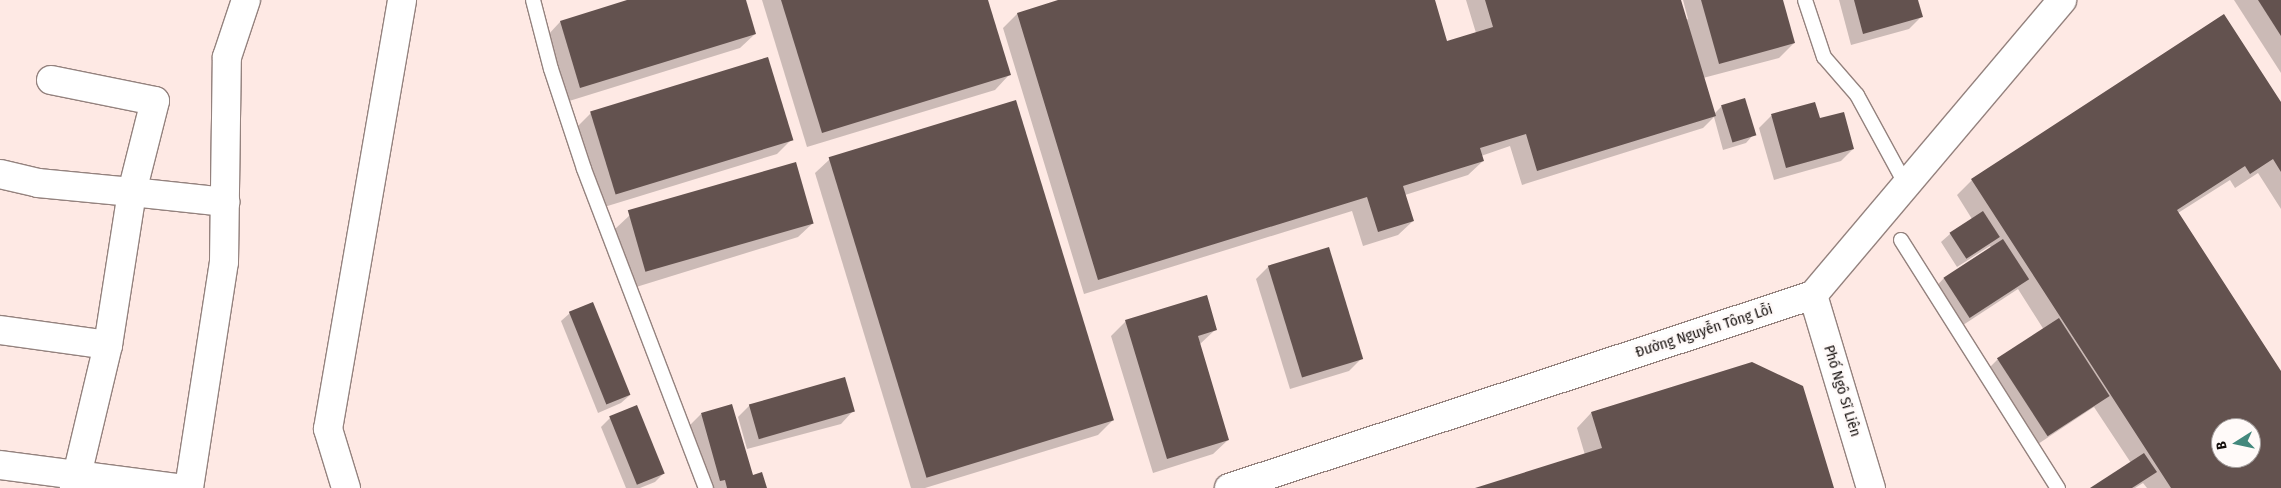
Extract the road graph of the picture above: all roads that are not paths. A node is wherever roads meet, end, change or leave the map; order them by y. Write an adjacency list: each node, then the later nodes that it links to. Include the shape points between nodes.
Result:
1 (246, 0): 10 (street, via 227,57)
2 (402, 0): 19 (street, via 328,428)
3 (533, 0): 20 (lane, via 551,69 584,169)
4 (1805, 0): 8 (lane, via 1824,57 1857,95)
5 (2062, 0): 8 (street)
6 (51, 80): 9 (street, via 155,101)
7 (0, 174): 9 (street, via 38,183)
8 (1906, 185): 12 (street)
9 (132, 192): 10 (street); 14 (street)
10 (225, 202): 18 (street, via 224,262)
11 (1901, 240): 23 (lane)
12 (1814, 295): 21 (street, Đường Nguyễn Tông Lỗi); 22 (street, Phố Ngô Sĩ Liên)
13 (0, 330): 14 (street)
14 (108, 346): 16 (street)
15 (0, 465): 16 (street)
16 (76, 482): 17 (street)
17 (178, 488)
18 (188, 488)
19 (346, 488)
20 (706, 488)
21 (1229, 488)
22 (1871, 488)
23 (2058, 488)

